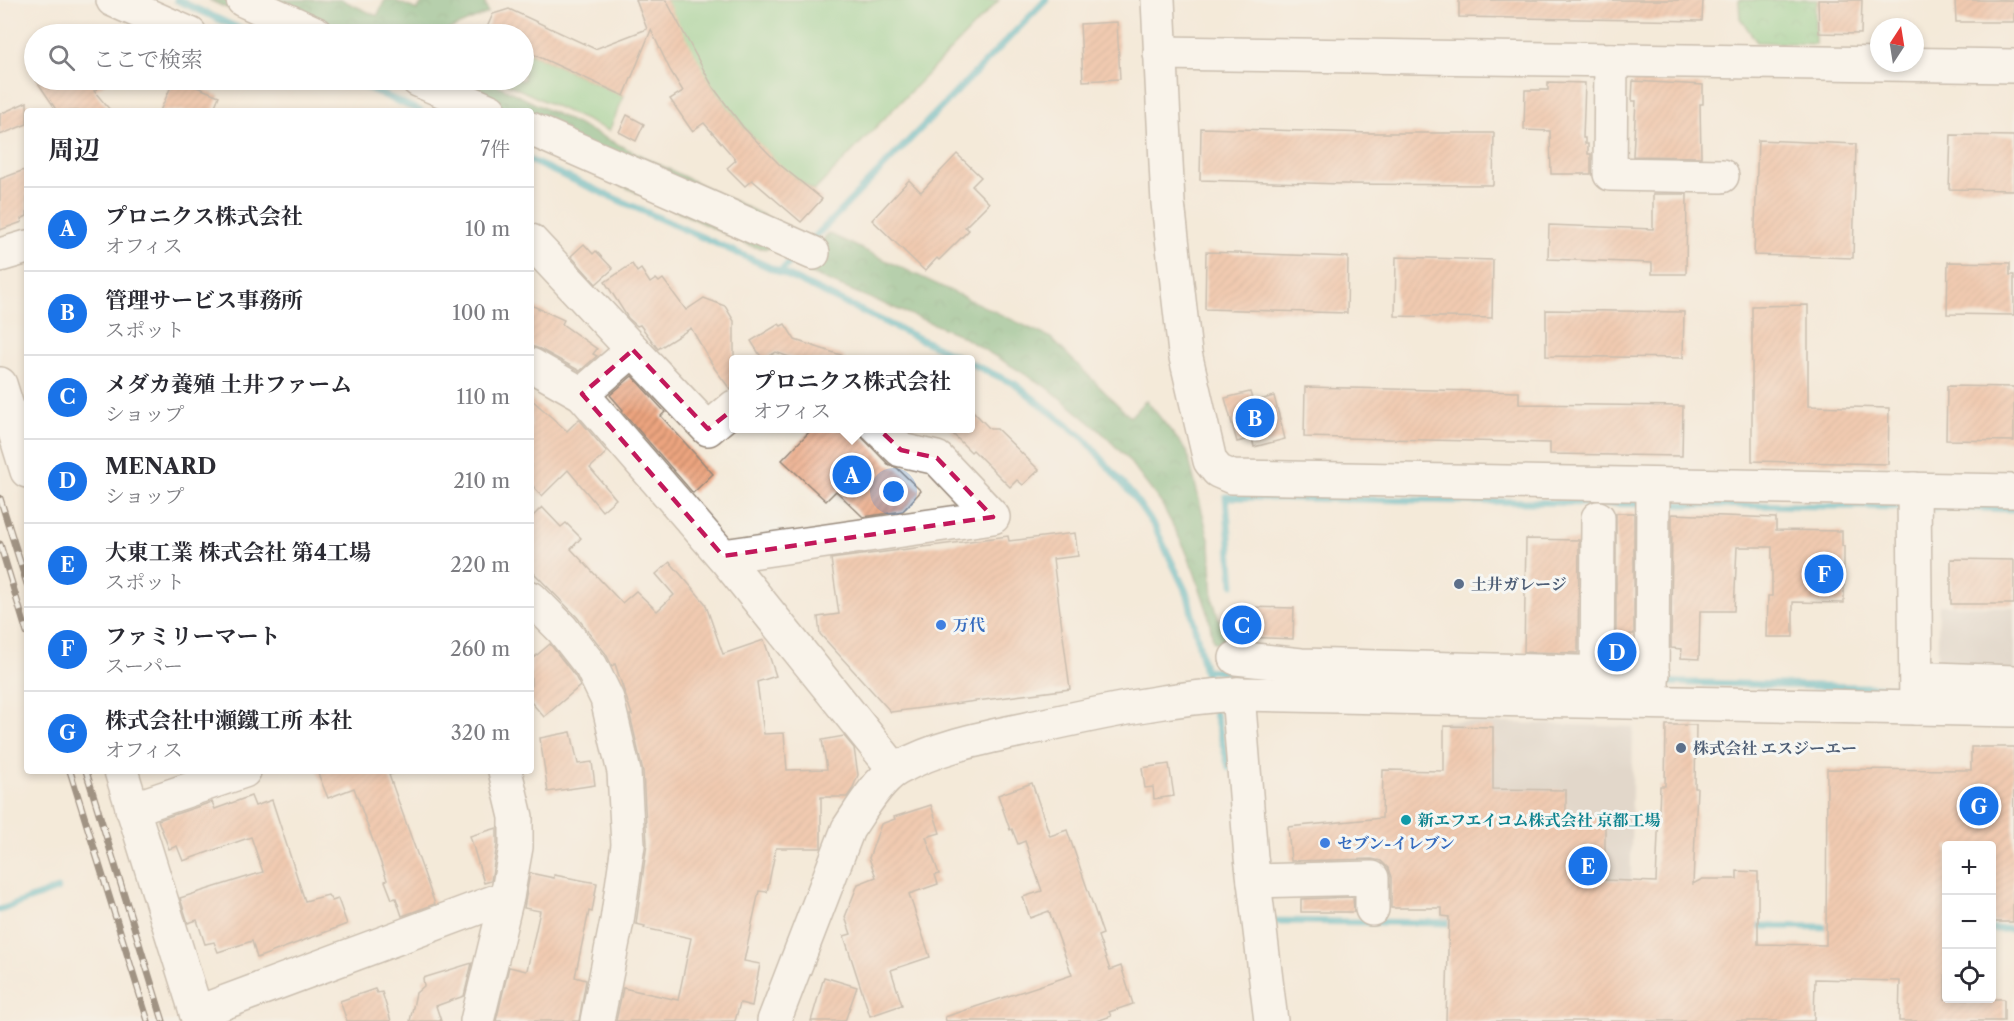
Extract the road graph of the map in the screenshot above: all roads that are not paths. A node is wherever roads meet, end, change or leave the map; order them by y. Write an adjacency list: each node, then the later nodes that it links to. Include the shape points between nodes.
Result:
1 (113, 0): 4 (street)
2 (243, 0): 5 (street)
3 (1158, 0): 6 (street)
4 (167, 24)
5 (295, 24)
6 (1160, 53): 7 (street); 25 (street, via 1168,203 1185,353 1210,461 1218,471 1232,477)
7 (1611, 60): 8 (street); 12 (street, via 1611,174)
8 (2014, 66)
9 (441, 90): 10 (street)
10 (483, 108)
11 (534, 130): 15 (street)
12 (1722, 176)
13 (534, 244): 17 (street)
14 (24, 248): 16 (street)
15 (813, 253)
16 (0, 255)
17 (633, 350): 20 (street); 21 (street, via 708,429)
18 (534, 366): 20 (street)
19 (0, 384): 23 (street)
20 (582, 394): 28 (street)
21 (729, 411)
22 (883, 433): 28 (street, via 902,450 937,458 993,517)
23 (24, 461)
24 (2014, 492): 26 (street)
25 (1653, 498): 26 (street); 33 (street)
26 (1914, 501): 34 (street)
27 (1598, 518): 32 (street)
28 (723, 556): 37 (street)
29 (534, 601): 47 (street, via 591,666 608,699 624,772 628,845)
30 (1236, 658): 32 (street)
31 (2014, 682): 34 (street)
32 (1597, 684): 33 (street); 35 (street)
33 (1653, 688): 34 (street)
34 (1921, 691): 36 (street)
35 (1220, 695): 37 (street, via 1129,707 952,745); 42 (street)
36 (2014, 710)
37 (895, 770): 48 (street, via 867,800 848,829)
38 (122, 774): 41 (street)
39 (235, 774): 41 (street)
40 (506, 774): 43 (street, via 516,817 516,847)
41 (132, 809): 45 (street)
42 (1268, 890): 44 (street, via 1371,879); 49 (street)
43 (507, 897): 45 (street); 46 (street)
44 (1372, 909)
45 (197, 1017)
46 (477, 1021)
47 (597, 1021)
48 (774, 1021)
49 (1271, 1021)

